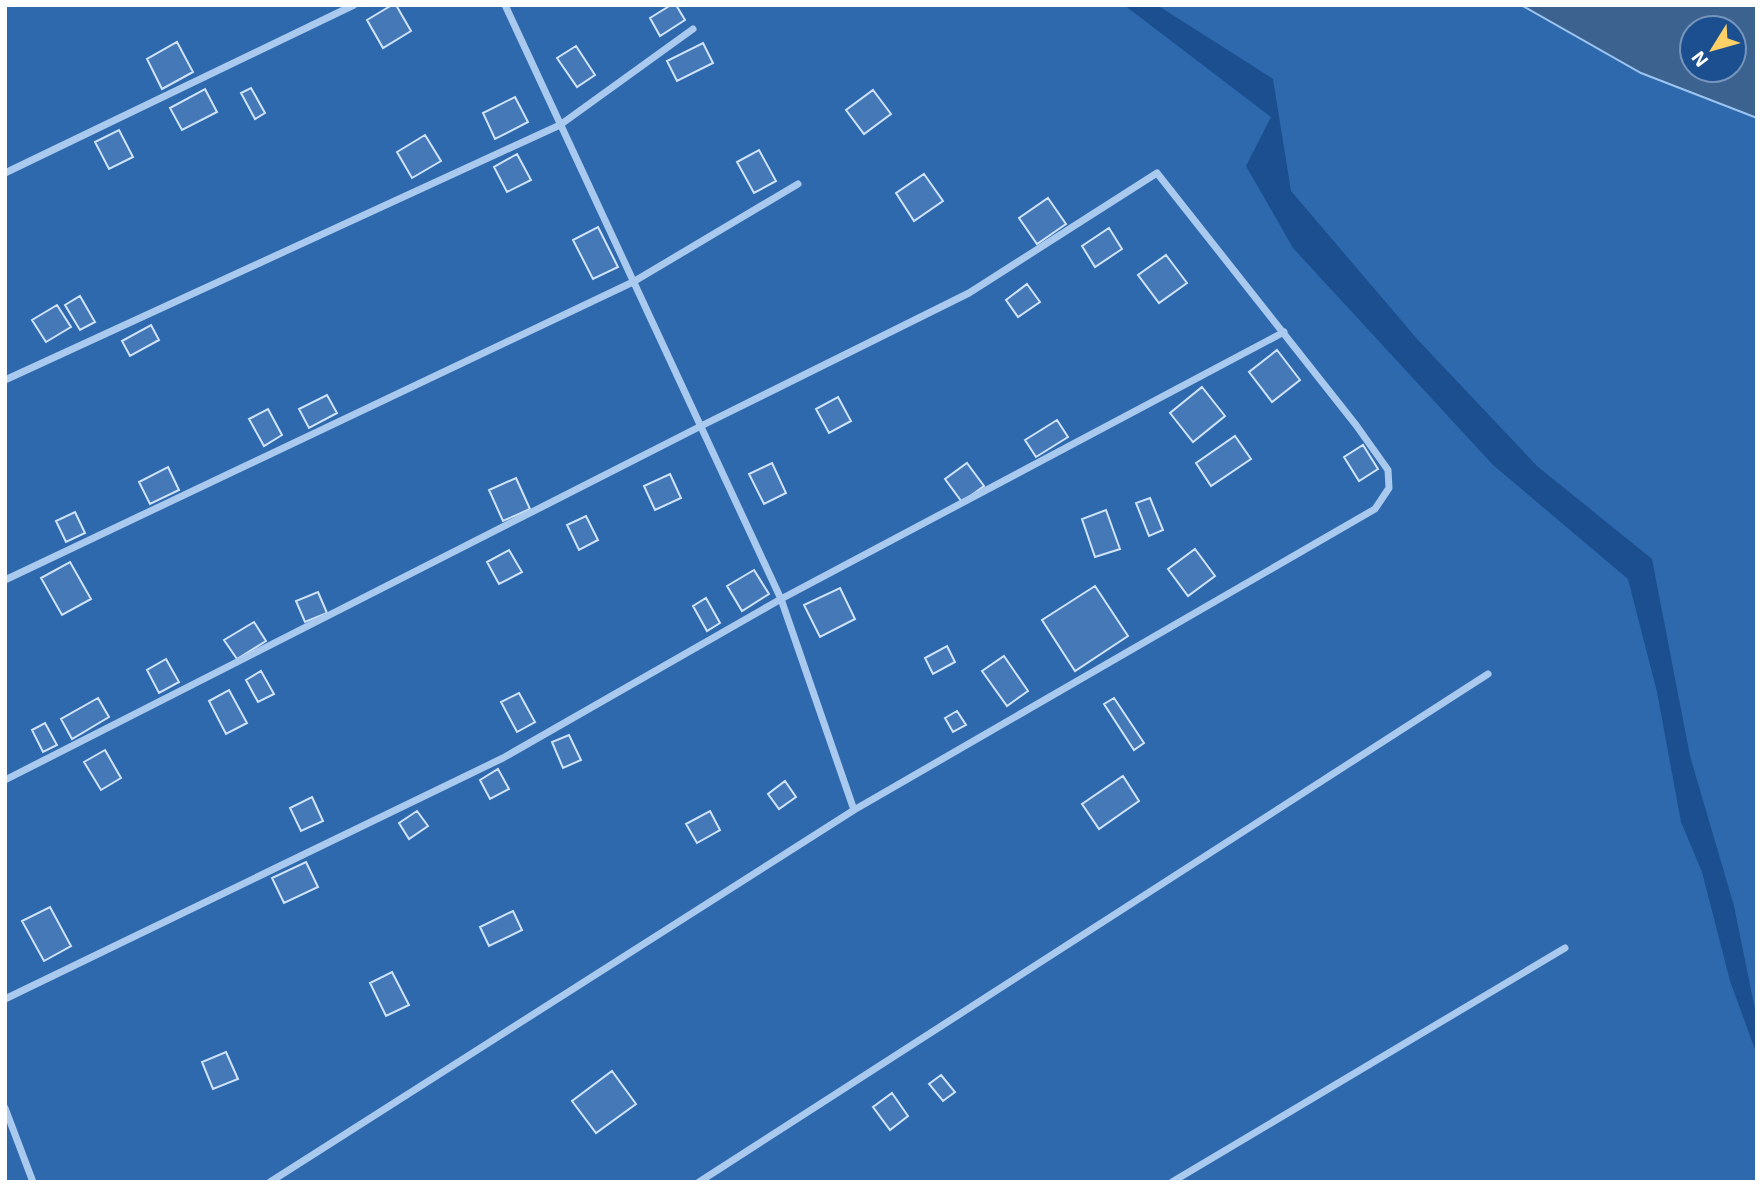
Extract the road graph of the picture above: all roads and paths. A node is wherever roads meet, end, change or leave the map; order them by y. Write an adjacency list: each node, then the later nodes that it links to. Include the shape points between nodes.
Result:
1 (354, 5): 5 (street)
2 (505, 5): 4 (street)
3 (692, 29): 4 (street)
4 (560, 125): 7 (street); 9 (street)
5 (5, 173)
6 (798, 184): 7 (street)
7 (633, 282): 10 (street); 11 (street)
8 (1284, 332): 10 (street, via 1157,173 969,293); 12 (street); 15 (street, via 1388,470 1389,488 1375,509)
9 (5, 380)
10 (701, 426): 12 (street); 14 (street)
11 (5, 580)
12 (781, 599): 15 (street); 17 (street, via 503,758)
13 (1488, 674): 21 (street)
14 (5, 780)
15 (854, 810): 20 (street)
16 (1565, 948): 22 (street)
17 (5, 999)
18 (5, 1108): 19 (street)
19 (33, 1182)
20 (270, 1182)
21 (699, 1182)
22 (1172, 1182)

